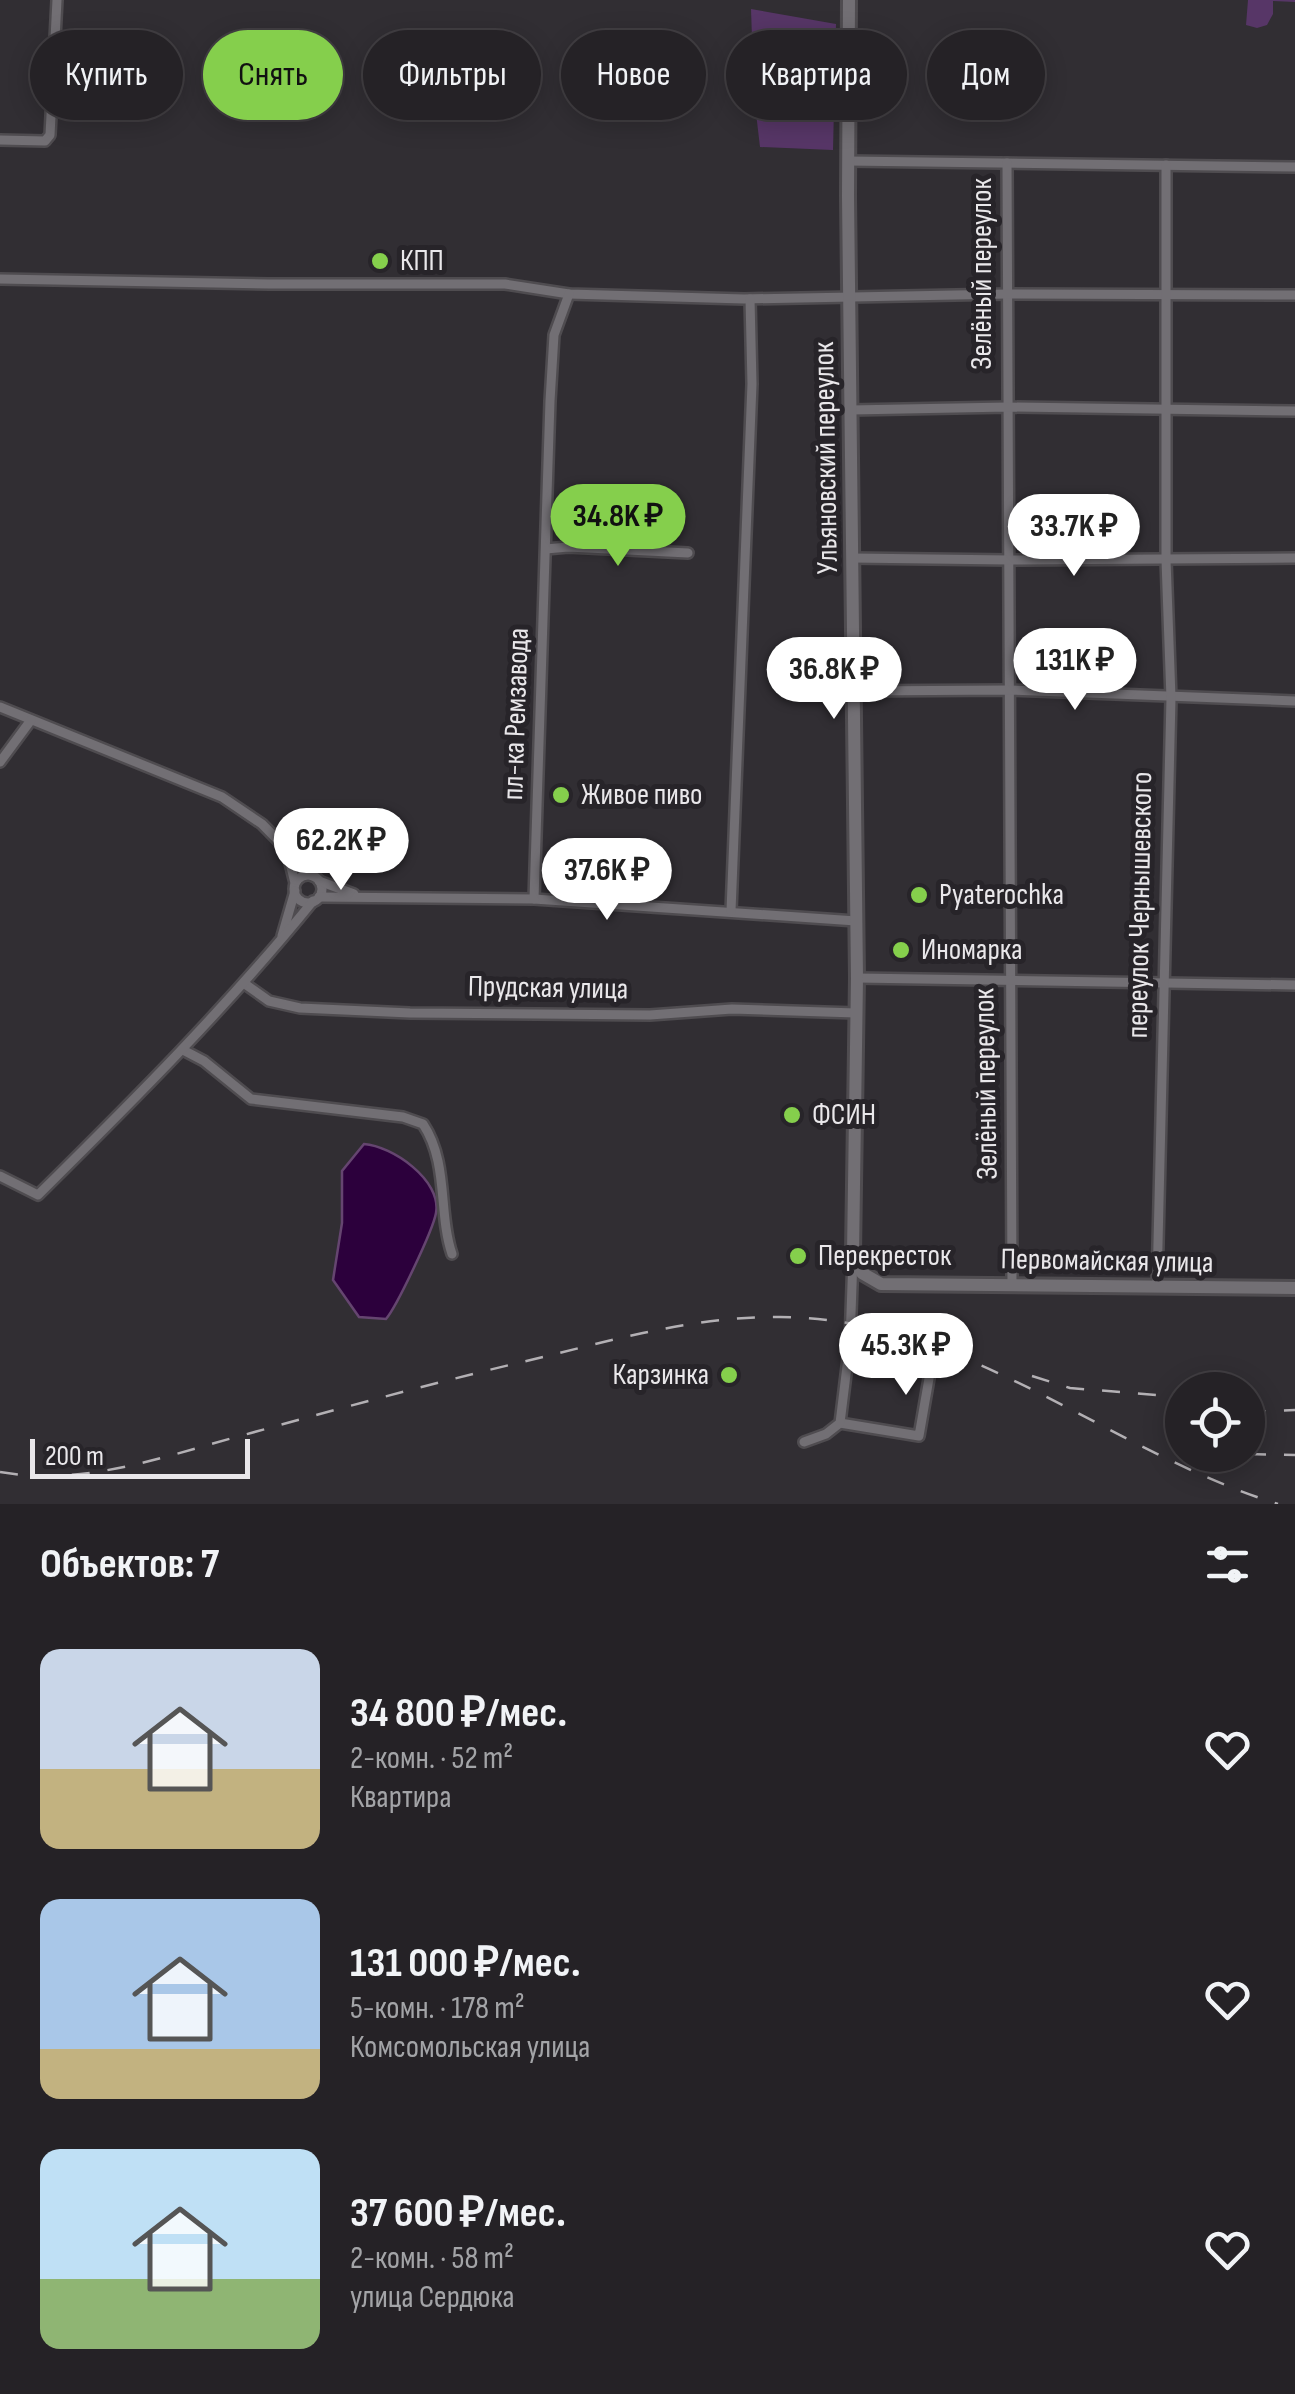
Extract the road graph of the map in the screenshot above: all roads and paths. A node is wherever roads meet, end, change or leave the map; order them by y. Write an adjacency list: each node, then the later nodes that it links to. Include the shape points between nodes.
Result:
1 (57, 0): 3 (street, via 50,136)
2 (849, 0): 4 (main road, Ульяновский переулок)
3 (0, 140)
4 (848, 161): 5 (street); 13 (main road, Ульяновский переулок)
5 (1007, 163): 6 (street); 10 (street, Зелёный переулок)
6 (1166, 164): 7 (street); 11 (street, переулок Чернышевского)
7 (1295, 167)
8 (0, 279): 9 (street, via 504,284)
9 (570, 294): 14 (street); 19 (street, пл-ка Ремзавода, via 554,335)
10 (1007, 294): 11 (street); 13 (street); 15 (street, Зелёный переулок)
11 (1165, 294): 12 (street); 16 (street, переулок Чернышевского)
12 (1295, 295)
13 (850, 297): 14 (street); 17 (main road, Ульяновский переулок)
14 (750, 299): 38 (street)
15 (1008, 407): 16 (street); 17 (street); 23 (street, Зелёный переулок)
16 (1165, 409): 18 (street); 24 (street, переулок Чернышевского)
17 (851, 410): 21 (main road, Ульяновский переулок)
18 (1295, 411)
19 (546, 549): 20 (street); 37 (street, пл-ка Ремзавода)
20 (688, 553)
21 (852, 558): 23 (street); 26 (main road, Ульяновский переулок)
22 (1295, 558): 24 (street)
23 (1009, 560): 24 (street); 25 (street, Зелёный переулок)
24 (1166, 560): 27 (street, переулок Чернышевского)
25 (1009, 690): 26 (street); 27 (street); 42 (street, Зелёный переулок)
26 (855, 691): 39 (main road, Ульяновский переулок)
27 (1171, 698): 28 (street); 43 (street, переулок Чернышевского)
28 (1295, 702)
29 (0, 707): 30 (street)
30 (30, 720): 31 (street); 32 (street, via 222,797)
31 (0, 762)
32 (286, 848): 33 (street); 34 (street)
33 (316, 878): 34 (street, via 301,877); 35 (street); 36 (street, via 322,889)
34 (295, 887): 36 (street, via 301,900); 40 (street)
35 (358, 896): 36 (street); 37 (street)
36 (316, 899): 40 (street)
37 (534, 899): 38 (street)
38 (732, 910): 39 (street)
39 (856, 921): 41 (main road, Ульяновский переулок)
40 (281, 941): 44 (street)
41 (857, 978): 42 (street); 46 (main road, Ульяновский переулок)
42 (1010, 980): 43 (street); 52 (street, Зелёный переулок)
43 (1163, 982): 45 (street); 53 (street, переулок Чернышевского)
44 (245, 984): 46 (street, Прудская улица, via 269,1001 300,1008); 47 (street)
45 (1295, 986)
46 (856, 1013): 50 (main road, Ульяновский переулок)
47 (183, 1050): 48 (street, via 38,1194); 49 (street, via 252,1099 416,1119 435,1150)
48 (0, 1176)
49 (452, 1254)
50 (853, 1254): 51 (main road, Ульяновский переулок); 55 (street)
51 (862, 1273): 52 (main road, Первомайская улица, via 880,1284)
52 (1012, 1285): 53 (main road, Первомайская улица)
53 (1157, 1286): 54 (main road, Первомайская улица)
54 (1295, 1288)
55 (850, 1342): 56 (street); 56 (street, via 931,1366 918,1436)
56 (840, 1424): 57 (street)
57 (804, 1442)

